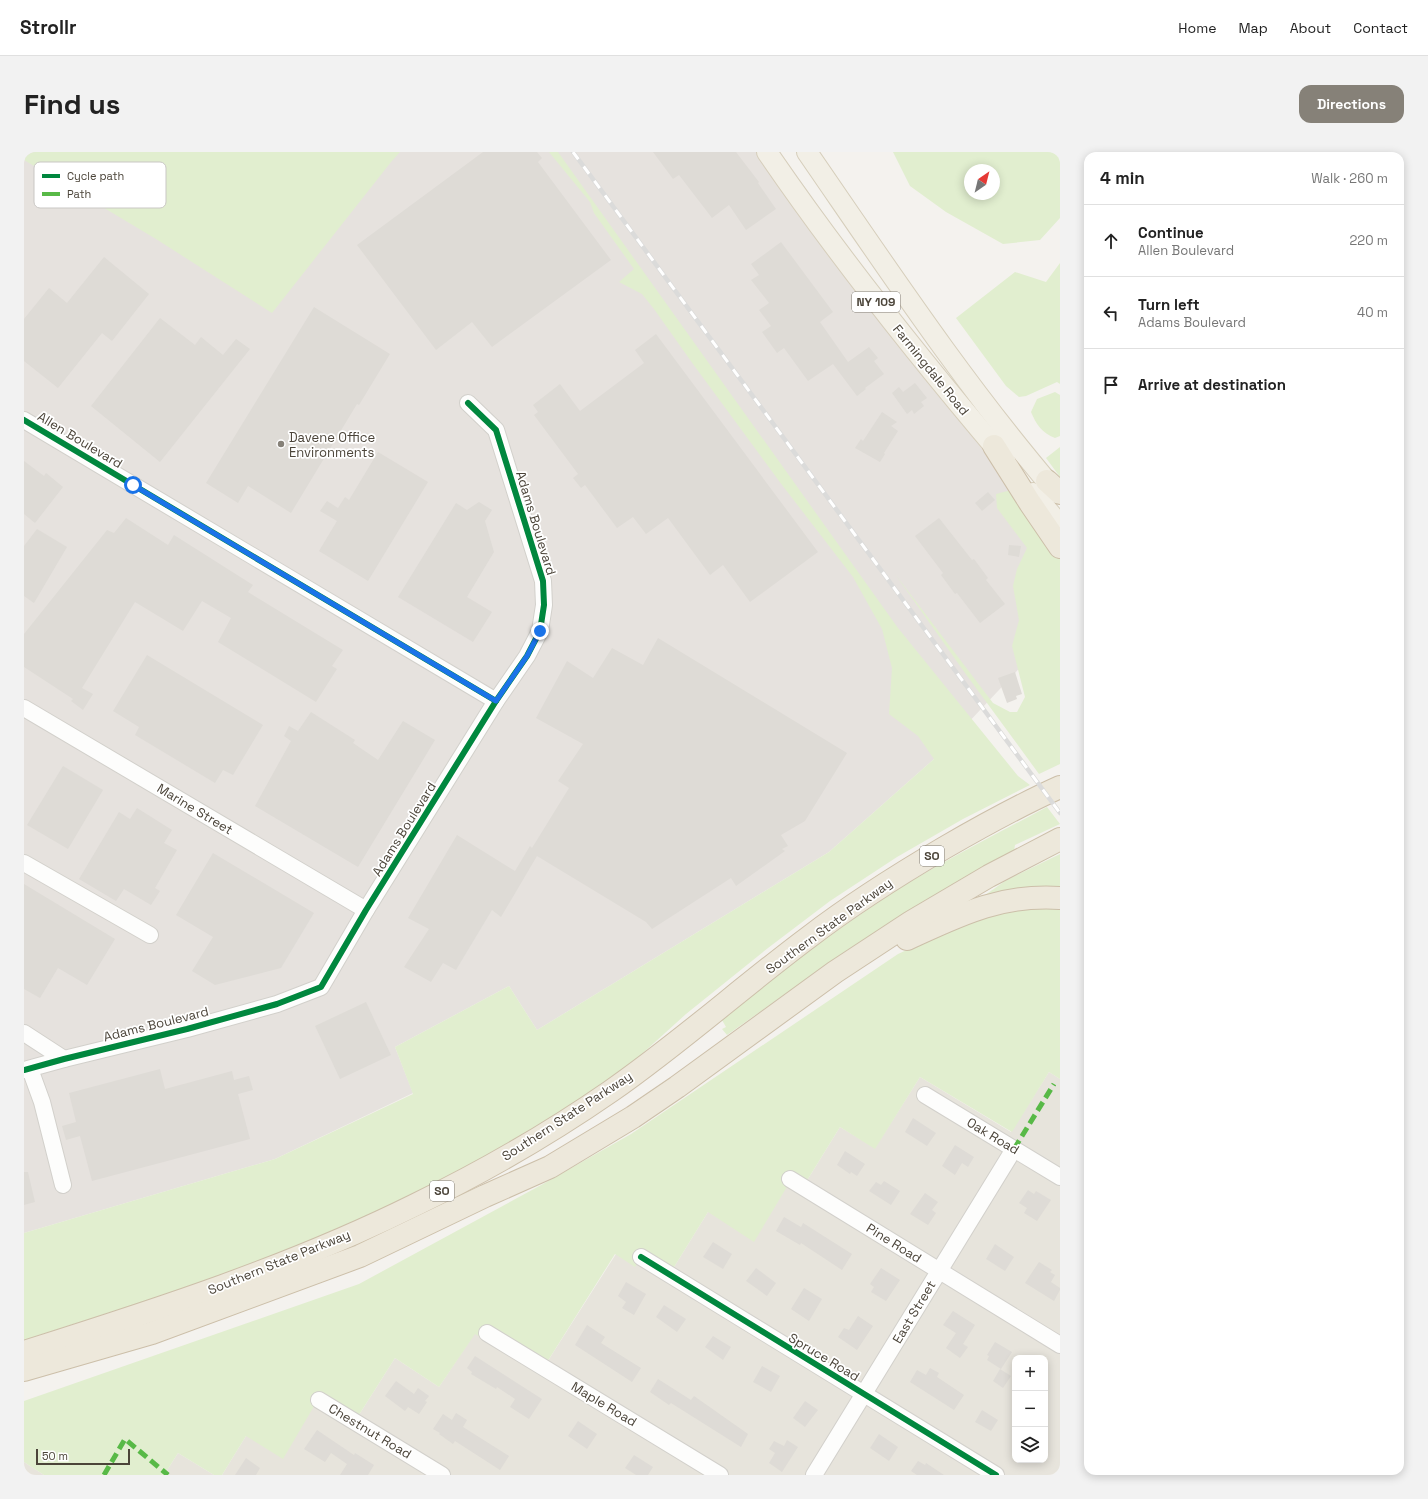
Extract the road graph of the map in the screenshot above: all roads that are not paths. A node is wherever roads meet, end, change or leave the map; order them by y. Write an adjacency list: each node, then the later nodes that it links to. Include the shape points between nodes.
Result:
1 (767, 152): 5 (main road, Farmingdale Road / NY 109, via 873,299)
2 (806, 152): 6 (main road, Farmingdale Road / NY 109, via 923,322)
3 (468, 403): 9 (street, Adams Boulevard, via 496,430 543,581 544,605 540,631 527,656)
4 (24, 420): 9 (street, Allen Boulevard)
5 (994, 446): 7 (main road, Farmingdale Road / NY 109); 8 (highway)
6 (1056, 490)
7 (1060, 525)
8 (1060, 547)
9 (496, 701): 15 (street, Adams Boulevard)
10 (24, 708): 15 (street, Marine Street)
11 (1056, 786): 30 (highway, Southern State Parkway / SO, via 885,884 810,936 611,1091 533,1140 452,1186 370,1226 243,1278 158,1309)
12 (1060, 839): 17 (highway, Southern State Parkway / SO, via 949,898)
13 (24, 863): 16 (street)
14 (1060, 898): 17 (highway, via 1007,900 979,908 949,919)
15 (366, 910): 19 (street, Adams Boulevard, via 321,987 277,1004)
16 (150, 935)
17 (835, 972): 31 (highway, Southern State Parkway / SO, via 639,1113 550,1167 360,1256 152,1333)
18 (24, 1033): 19 (street)
19 (64, 1059): 20 (street, Adams Boulevard)
20 (27, 1070): 25 (street, via 42,1102)
21 (925, 1095): 22 (street, Oak Road)
22 (1014, 1149): 23 (street, Oak Road); 27 (street, East Street)
23 (1060, 1177)
24 (790, 1179): 27 (street, Pine Road)
25 (63, 1185)
26 (641, 1258): 32 (street, Spruce Road)
27 (939, 1271): 29 (street, Pine Road); 32 (street, East Street)
28 (487, 1333): 35 (street, Maple Road)
29 (1060, 1345)
30 (24, 1352)
31 (24, 1370)
32 (864, 1394): 36 (street, East Street); 37 (street, Spruce Road)
33 (319, 1400): 34 (street, Chestnut Road)
34 (442, 1475)
35 (720, 1475)
36 (814, 1475)
37 (996, 1475)

